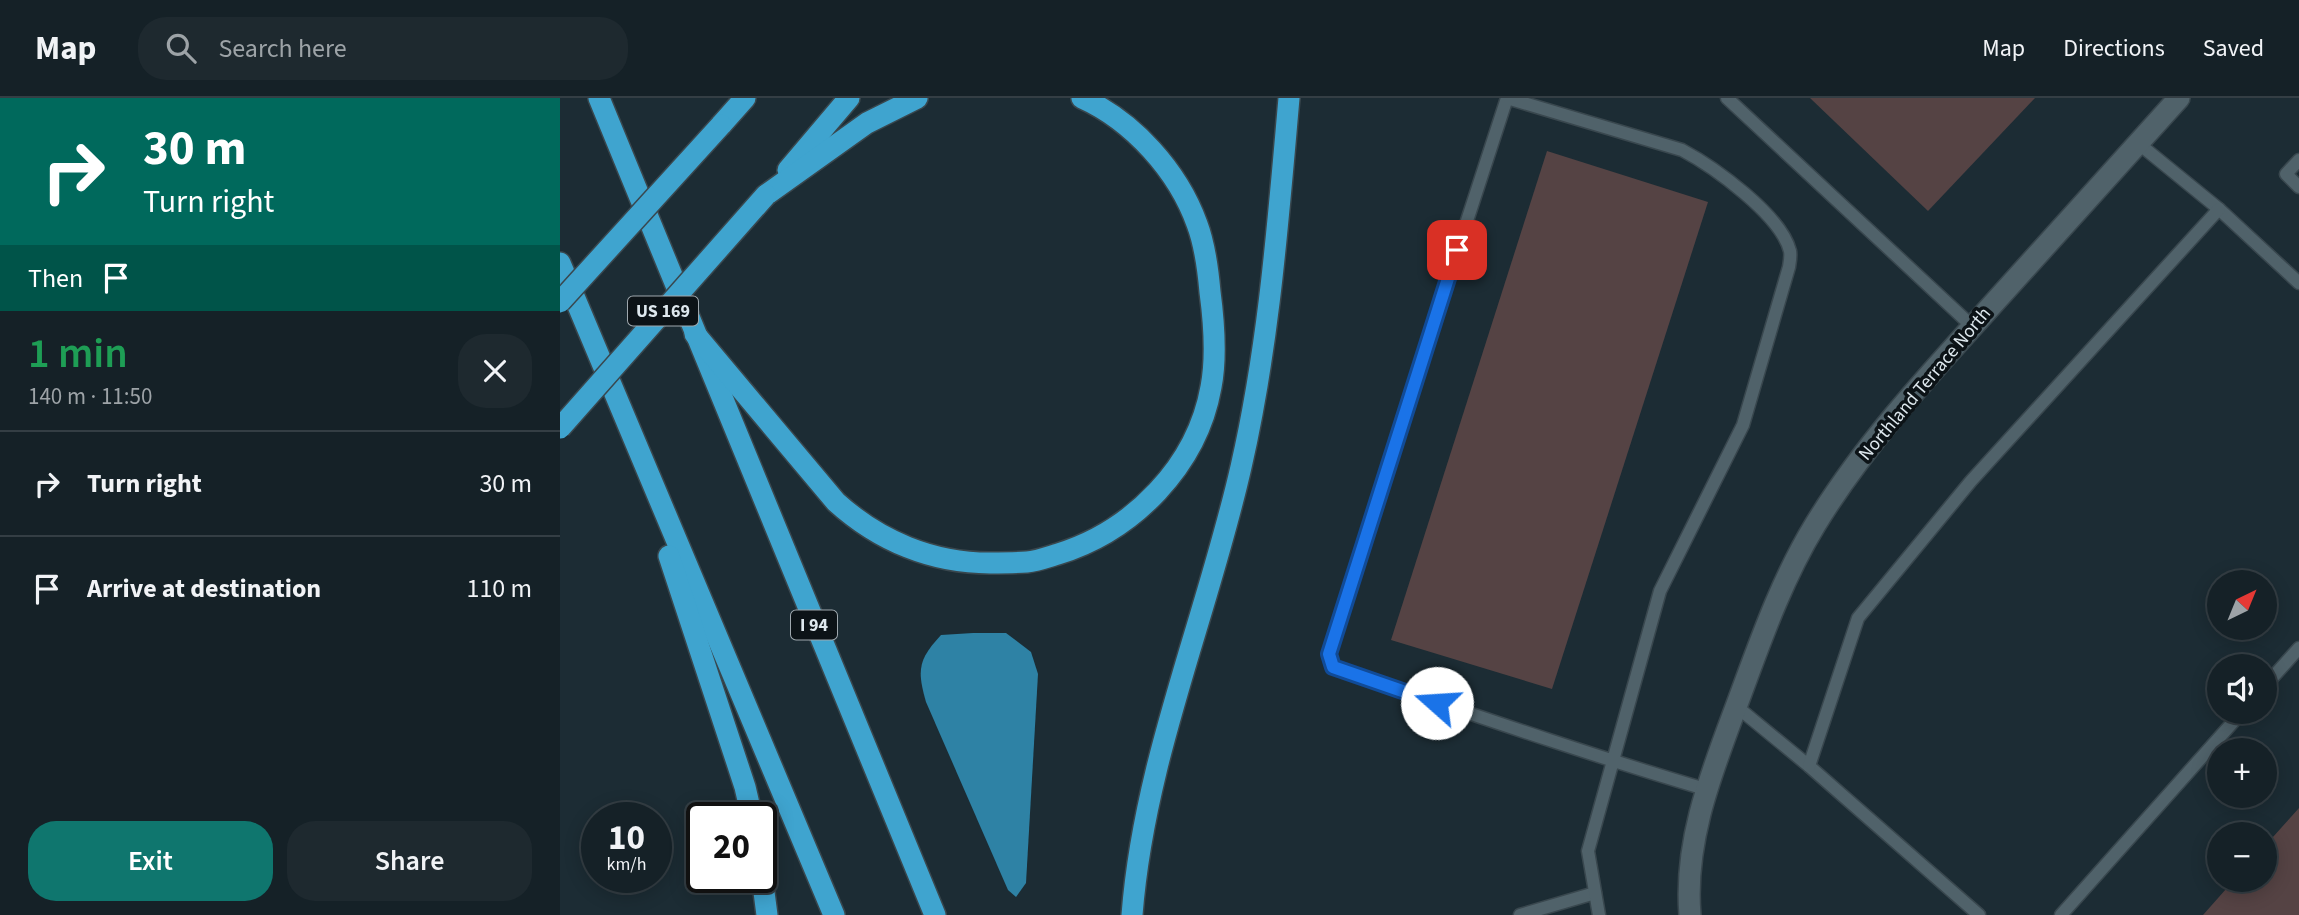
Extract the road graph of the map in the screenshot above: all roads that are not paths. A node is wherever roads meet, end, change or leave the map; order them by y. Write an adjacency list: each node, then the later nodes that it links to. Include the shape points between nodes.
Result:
1 (599, 98): 15 (highway, I 94)
2 (613, 98): 15 (highway)
3 (743, 98): 19 (highway, bridge)
4 (849, 98): 13 (highway, US 169)
5 (917, 98): 13 (highway, via 867,123)
6 (1082, 98): 21 (highway, via 1136,136 1165,167 1185,198 1204,248 1213,316 1211,386 1204,414 1180,464 1153,497 1095,540 1029,562 999,563 947,560 897,543 856,520 836,502)
7 (1289, 98): 38 (highway, via 1262,364 1241,468 1146,811)
8 (1727, 98): 20 (lane)
9 (2179, 98): 10 (street, Northland Terrace North)
10 (2138, 143): 14 (lane); 20 (street, Northland Terrace North)
11 (2299, 160): 12 (lane, via 2286,174)
12 (2299, 187)
13 (766, 195): 24 (highway, US 169, bridge)
14 (2219, 209): 18 (lane); 30 (lane, via 1971,481 1858,618)
15 (661, 250): 21 (highway, I 94)
16 (560, 263): 22 (highway)
17 (560, 281): 22 (highway)
18 (2299, 283)
19 (560, 302)
20 (1973, 327): 27 (street, Northland Terrace North, via 1868,448 1814,526 1781,592)
21 (695, 334): 37 (highway, I 94)
22 (592, 341): 23 (highway)
23 (621, 411): 32 (highway); 36 (highway)
24 (560, 428)
25 (2299, 648): 26 (lane)
26 (2277, 673)
27 (1736, 706): 30 (lane); 31 (street, Northland Terrace North)
28 (2231, 724): 43 (lane)
29 (1613, 762): 29 (lane, via 1333,667 1329,654 1507,98 1698,158 1733,182 1769,218 1791,253 1743,425 1660,592); 31 (lane); 34 (lane, via 1588,851)
30 (1809, 766): 42 (lane)
31 (1705, 789): 41 (street, Northland Terrace North, via 1693,844)
32 (748, 802)
33 (764, 893): 35 (highway)
34 (1595, 893): 39 (lane); 40 (lane)
35 (766, 915)
36 (834, 915)
37 (935, 915)
38 (1132, 915)
39 (1520, 915)
40 (1599, 915)
41 (1690, 915)
42 (1979, 915)
43 (2061, 915)

